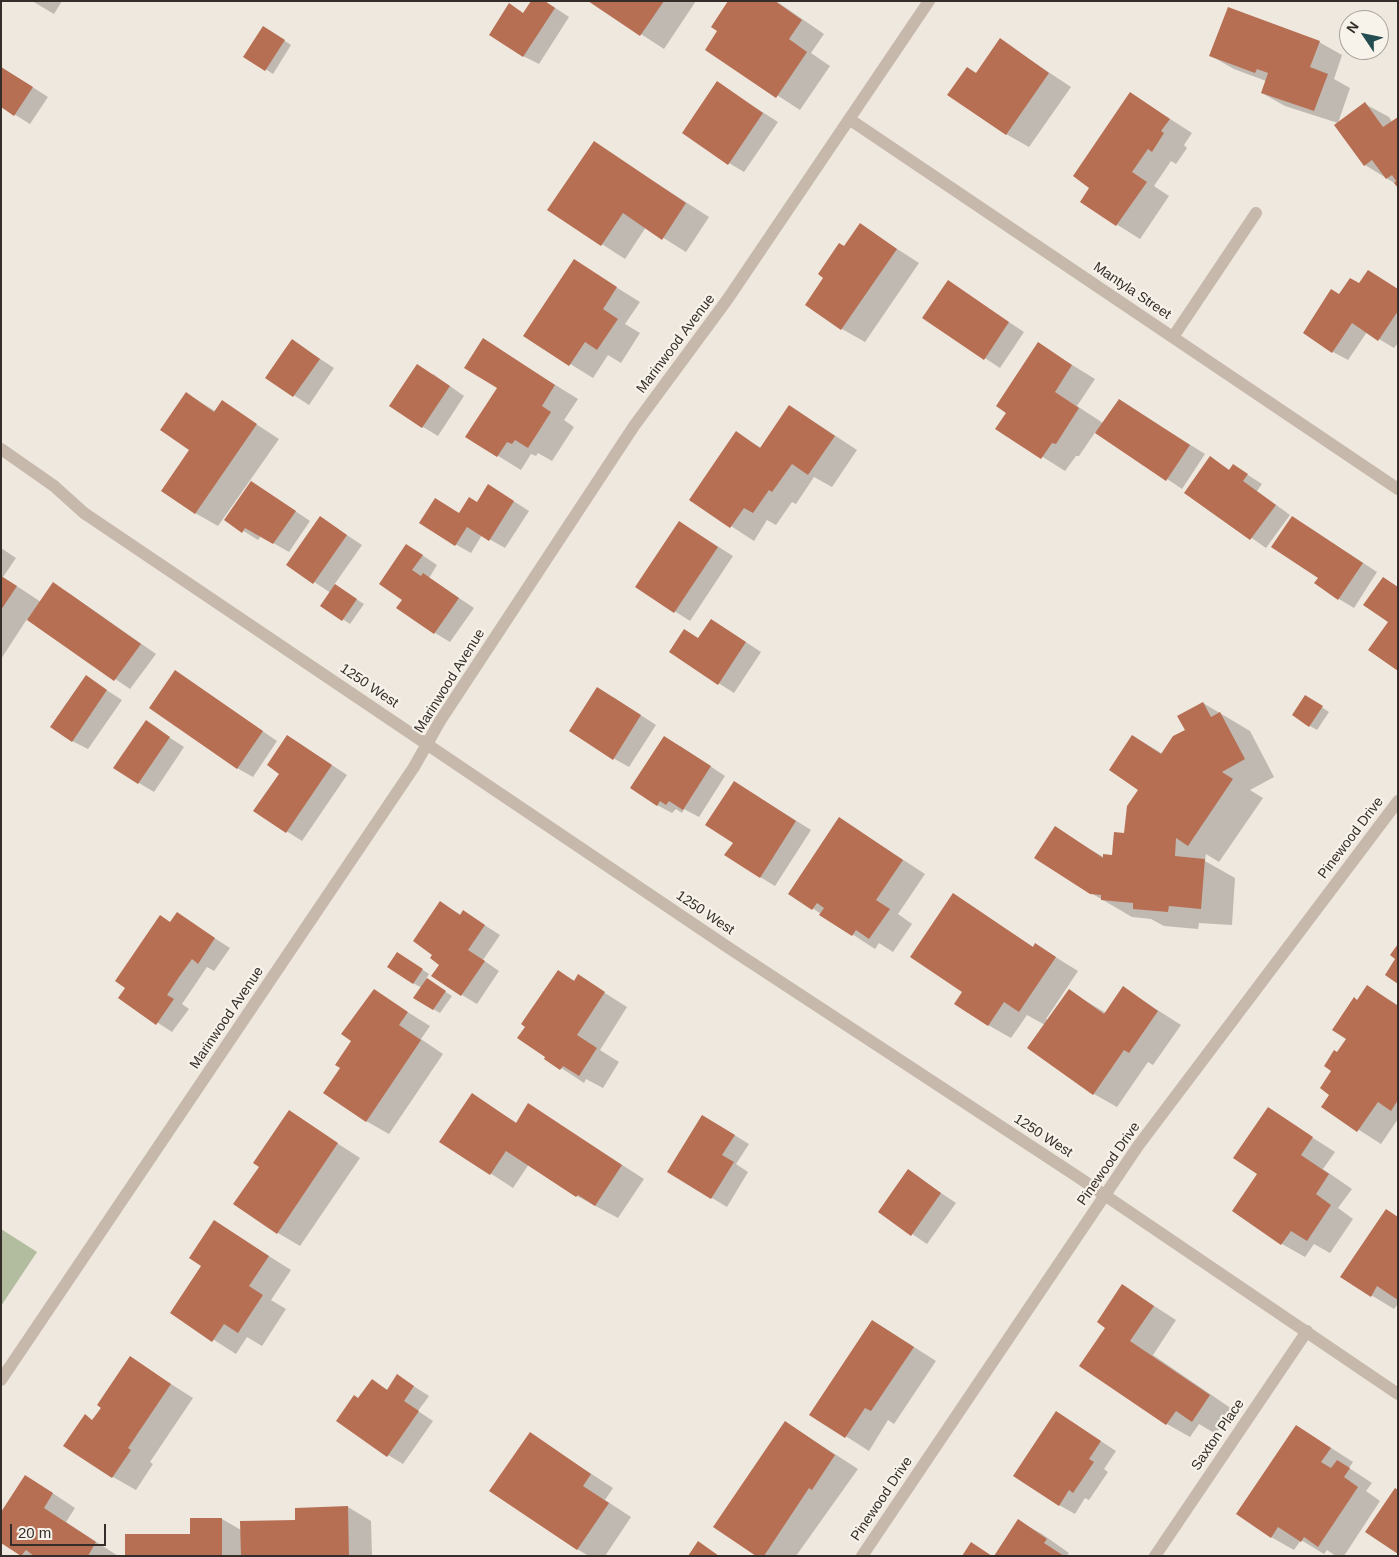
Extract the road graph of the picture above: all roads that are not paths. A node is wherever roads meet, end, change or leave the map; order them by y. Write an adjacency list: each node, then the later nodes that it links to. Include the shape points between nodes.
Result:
1 (929, 1): 2 (street, Marinwood Avenue)
2 (849, 119): 4 (street, Mantyla Street); 7 (street, Marinwood Avenue, via 727,300 634,426)
3 (1256, 212): 4 (street)
4 (1173, 337): 6 (street, Mantyla Street)
5 (1, 449): 7 (street, 1250 West, via 54,486 84,513)
6 (1398, 489)
7 (428, 743): 9 (street, 1250 West, via 729,948); 11 (street, Marinwood Avenue)
8 (1398, 801): 9 (street, Pinewood Drive, via 1138,1146)
9 (1105, 1196): 10 (street, 1250 West); 13 (street, Pinewood Drive)
10 (1307, 1332): 12 (street, 1250 West); 14 (street, Saxton Place)
11 (1, 1380)
12 (1398, 1394)
13 (862, 1556)
14 (1155, 1556)

